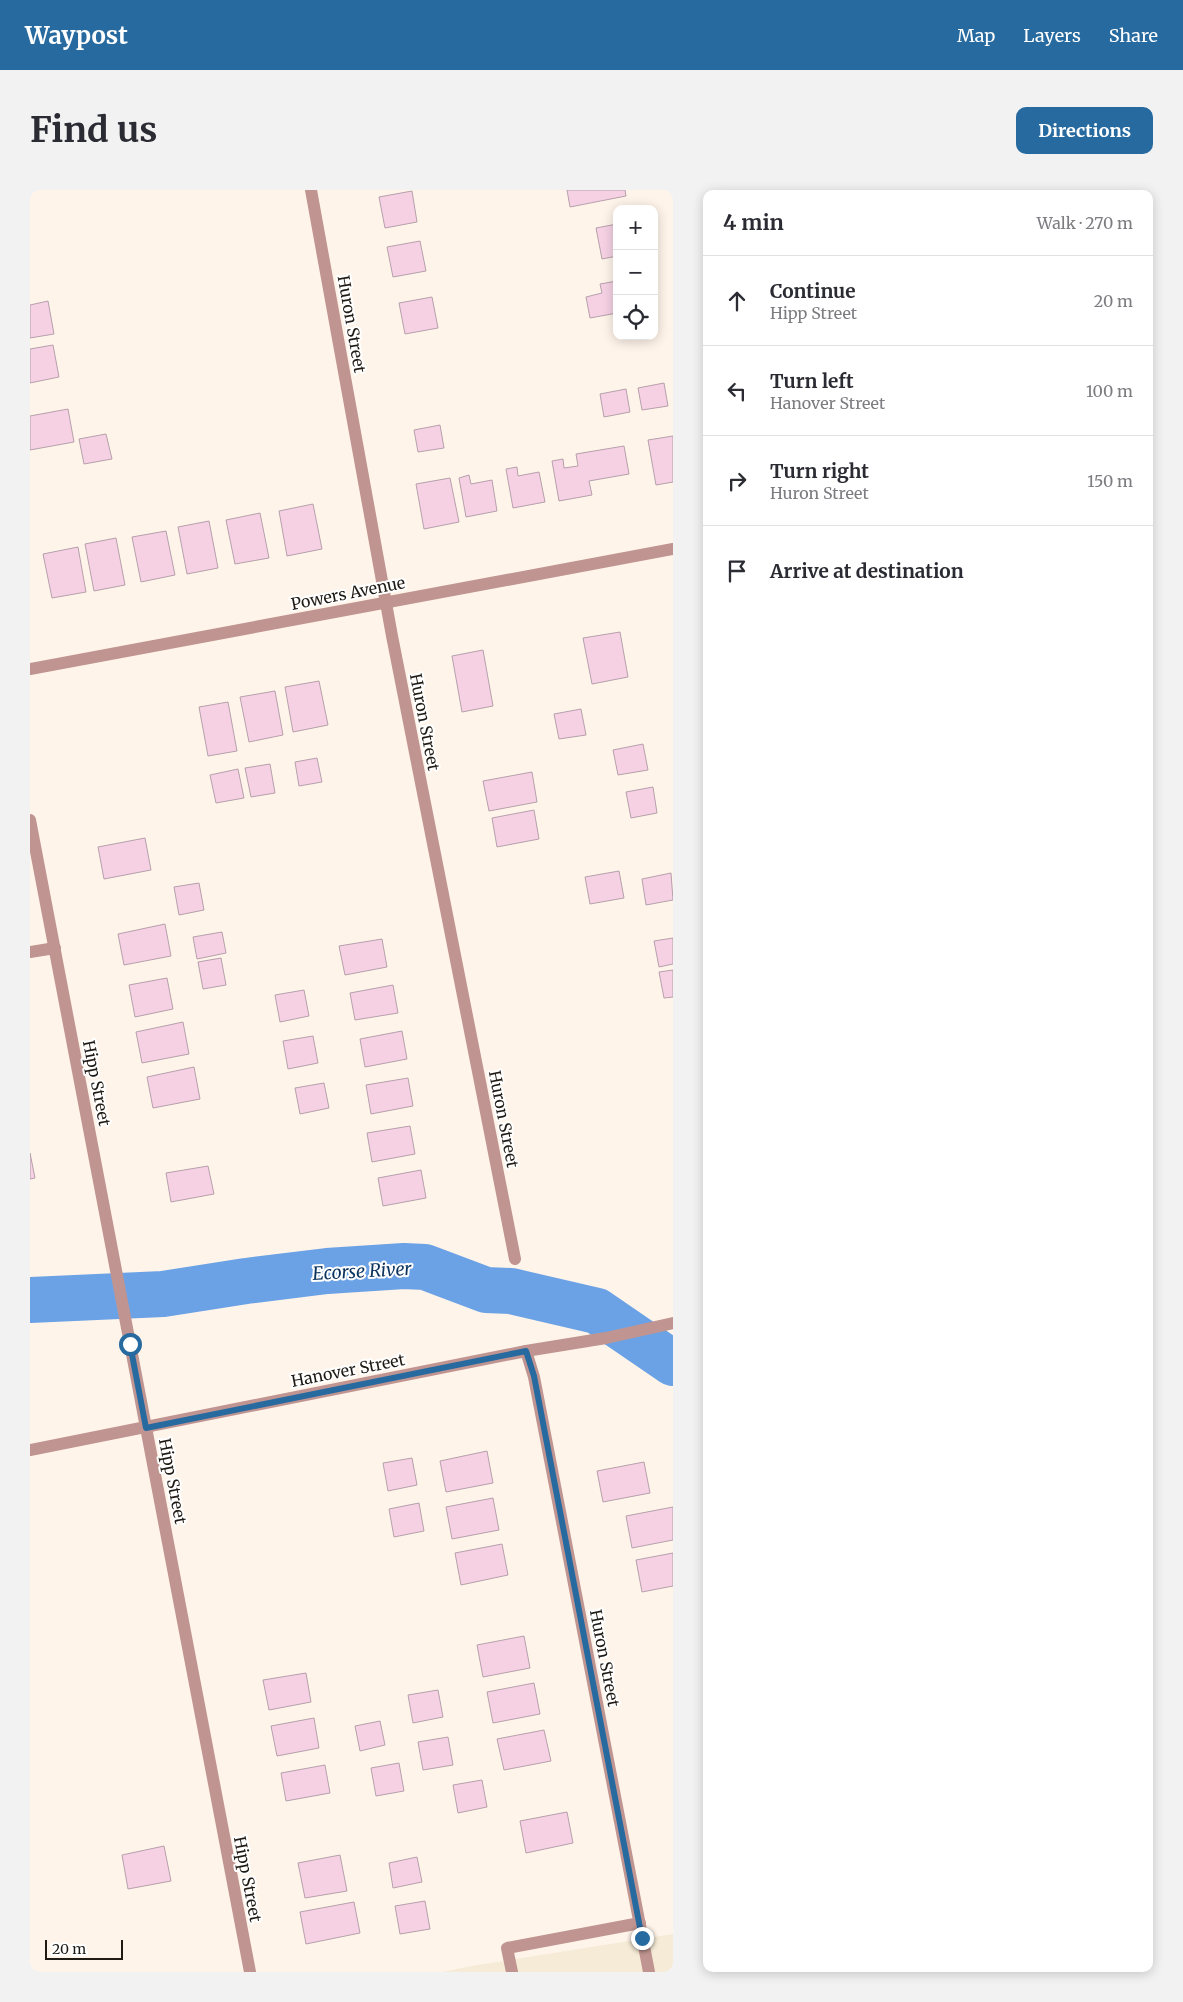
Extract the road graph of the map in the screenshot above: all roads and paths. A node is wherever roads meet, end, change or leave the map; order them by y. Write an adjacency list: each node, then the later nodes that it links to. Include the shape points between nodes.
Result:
1 (311, 190): 3 (street, Huron Street)
2 (673, 549): 3 (street, Powers Avenue)
3 (386, 602): 4 (street, Powers Avenue); 9 (street, Huron Street)
4 (30, 669)
5 (30, 820): 6 (street, Hipp Street)
6 (32, 840): 7 (street, Hipp Street)
7 (55, 948): 8 (street); 12 (street, Hipp Street)
8 (30, 952)
9 (514, 1259)
10 (673, 1323): 11 (street, Hanover Street)
11 (526, 1351): 12 (street, Hanover Street); 14 (street, Huron Street, via 534,1376)
12 (146, 1428): 13 (street, Hanover Street); 15 (street, Hipp Street)
13 (30, 1450)
14 (640, 1923): 16 (street, via 507,1948); 17 (street, Huron Street)
15 (250, 1972)
16 (512, 1972)
17 (649, 1972)

